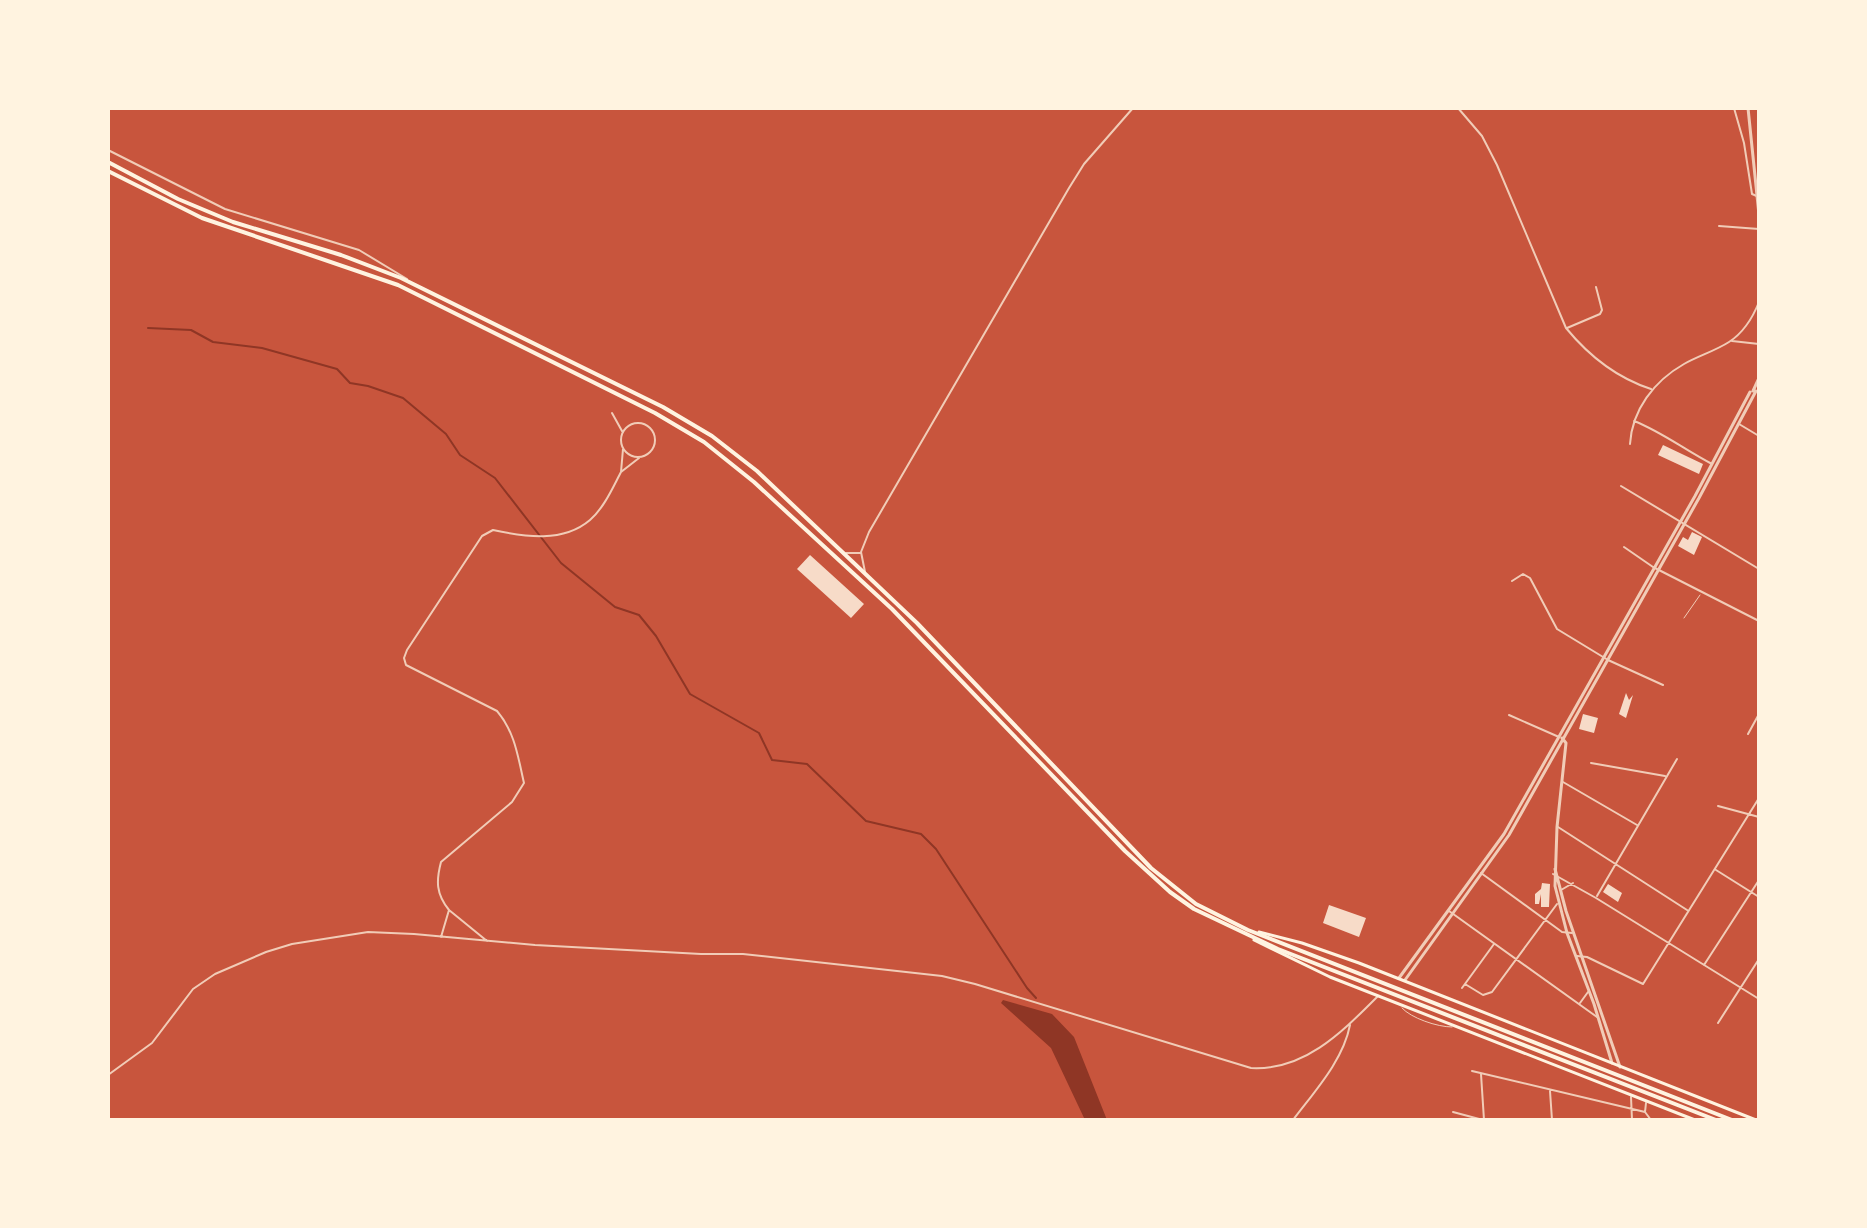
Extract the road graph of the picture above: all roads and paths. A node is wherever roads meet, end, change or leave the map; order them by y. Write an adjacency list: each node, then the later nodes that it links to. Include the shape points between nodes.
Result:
1 (1133, 108): 35 (street, via 1069,188)
2 (1458, 108): 15 (street, via 1497,165)
3 (1734, 108): 8 (street, via 1752,194)
4 (1748, 108): 8 (street)
5 (108, 150): 13 (street, via 225,209 359,250)
6 (108, 162): 13 (highway, via 233,222 341,255)
7 (108, 171): 78 (highway, via 202,218 371,275 446,307 704,442 892,609 1146,872 1194,909)
8 (1758, 197): 9 (street)
9 (1759, 215)
10 (1719, 226): 11 (street)
11 (1759, 229)
12 (1596, 287): 15 (street, via 1600,314)
13 (429, 291): 34 (highway, via 690,422 757,471)
14 (1759, 302): 16 (street)
15 (1566, 328): 19 (street, via 1623,379)
16 (1731, 341): 17 (street); 19 (street, via 1684,364)
17 (1759, 344)
18 (1759, 378): 20 (street)
19 (1651, 389): 22 (street)
20 (1754, 391): 23 (street)
21 (612, 413): 24 (street)
22 (1634, 421): 26 (street); 29 (street)
23 (1737, 423): 25 (street); 29 (street)
24 (623, 433): 27 (street); 28 (street, via 634,423 650,429 654,445)
25 (1759, 436)
26 (1630, 444)
27 (623, 447): 28 (street); 30 (street)
28 (641, 456): 30 (street)
29 (1714, 465): 32 (street)
30 (621, 472): 73 (street, via 591,520 565,533 536,537 493,530 482,536 407,650 406,665 497,711 515,742 524,783 512,802 441,862 437,888)
31 (1621, 486): 32 (street)
32 (1682, 523): 36 (street); 37 (street); 38 (street)
33 (1624, 547): 36 (street)
34 (843, 552): 35 (street); 39 (highway)
35 (861, 552): 39 (street)
36 (1653, 567): 38 (street); 42 (street)
37 (1759, 569)
38 (1659, 570): 41 (street); 44 (street)
39 (865, 573): 78 (highway, via 1151,868 1196,904)
40 (1512, 581): 46 (street, via 1523,574 1530,578 1557,629)
41 (1701, 593): 43 (lane); 45 (street)
42 (1625, 618): 44 (street); 46 (street)
43 (1684, 618)
44 (1631, 621): 46 (street)
45 (1759, 621)
46 (1606, 658): 47 (street); 51 (street)
47 (1663, 685)
48 (1759, 714): 50 (street)
49 (1509, 715): 51 (street)
50 (1748, 734)
51 (1561, 738): 55 (street, via 1566,743); 64 (street, via 1509,835)
52 (1677, 759): 54 (street)
53 (1591, 763): 54 (street)
54 (1667, 776): 60 (street)
55 (1562, 782): 60 (street); 61 (street)
56 (1759, 798): 58 (street)
57 (1718, 806): 58 (street)
58 (1750, 814): 59 (street); 63 (street)
59 (1759, 817)
60 (1639, 826): 62 (street)
61 (1557, 827): 62 (street); 65 (street)
62 (1616, 864): 71 (street); 75 (street)
63 (1715, 869): 69 (street); 75 (street)
64 (1480, 872): 74 (street); 76 (street); 77 (street)
65 (1555, 875): 67 (street); 68 (street); 72 (street)
66 (1759, 880): 69 (street)
67 (1573, 883): 68 (street); 71 (street)
68 (1561, 890): 80 (street)
69 (1751, 892): 70 (street); 89 (street)
70 (1759, 897)
71 (1596, 898): 83 (street)
72 (1558, 903): 77 (street); 79 (street)
73 (449, 910): 81 (street); 82 (street)
74 (1448, 910): 76 (street); 90 (street)
75 (1688, 910): 83 (street)
76 (1453, 914): 84 (street); 91 (street)
77 (1545, 920): 79 (street); 88 (street)
78 (1247, 933): 90 (main road, via 1321,949); 96 (main road, via 1298,963); 120 (highway); 121 (highway)
79 (1567, 933): 80 (street); 85 (street)
80 (1574, 933): 86 (street)
81 (441, 937): 82 (street); 107 (street, via 351,933 292,944 244,961 200,984 152,1043)
82 (488, 942): 102 (street, via 743,954 942,976 1251,1068 1310,1055)
83 (1668, 943): 86 (street, via 1640,985); 89 (street)
84 (1494, 944): 88 (street); 92 (street)
85 (1576, 956): 86 (street); 95 (street)
86 (1582, 956): 100 (street)
87 (1759, 959): 94 (street)
88 (1516, 960): 92 (street, via 1490,995); 98 (street)
89 (1704, 965): 94 (street)
90 (1399, 978): 91 (main road)
91 (1405, 980): 103 (main road)
92 (1465, 984): 93 (street)
93 (1462, 988)
94 (1741, 988): 97 (street); 101 (street)
95 (1589, 991): 98 (street); 99 (street)
96 (1379, 995): 102 (street); 109 (main road)
97 (1759, 999)
98 (1578, 1005): 99 (street)
99 (1598, 1017): 100 (street); 103 (street)
100 (1604, 1017): 104 (street)
101 (1718, 1023)
102 (1351, 1024): 114 (street, via 1326,1077)
103 (1612, 1063): 104 (main road)
104 (1620, 1067): 122 (main road)
105 (1472, 1071): 106 (street)
106 (1481, 1073): 108 (street); 115 (street)
107 (108, 1075)
108 (1550, 1089): 111 (street); 116 (street)
109 (1630, 1096): 110 (main road); 111 (street)
110 (1646, 1101): 113 (street); 119 (main road)
111 (1631, 1108): 113 (street); 117 (street)
112 (1453, 1112): 115 (street)
113 (1645, 1112): 118 (street)
114 (1293, 1120)
115 (1484, 1120)
116 (1552, 1120)
117 (1632, 1120)
118 (1651, 1120)
119 (1695, 1120)
120 (1716, 1120)
121 (1732, 1120)
122 (1756, 1120)

